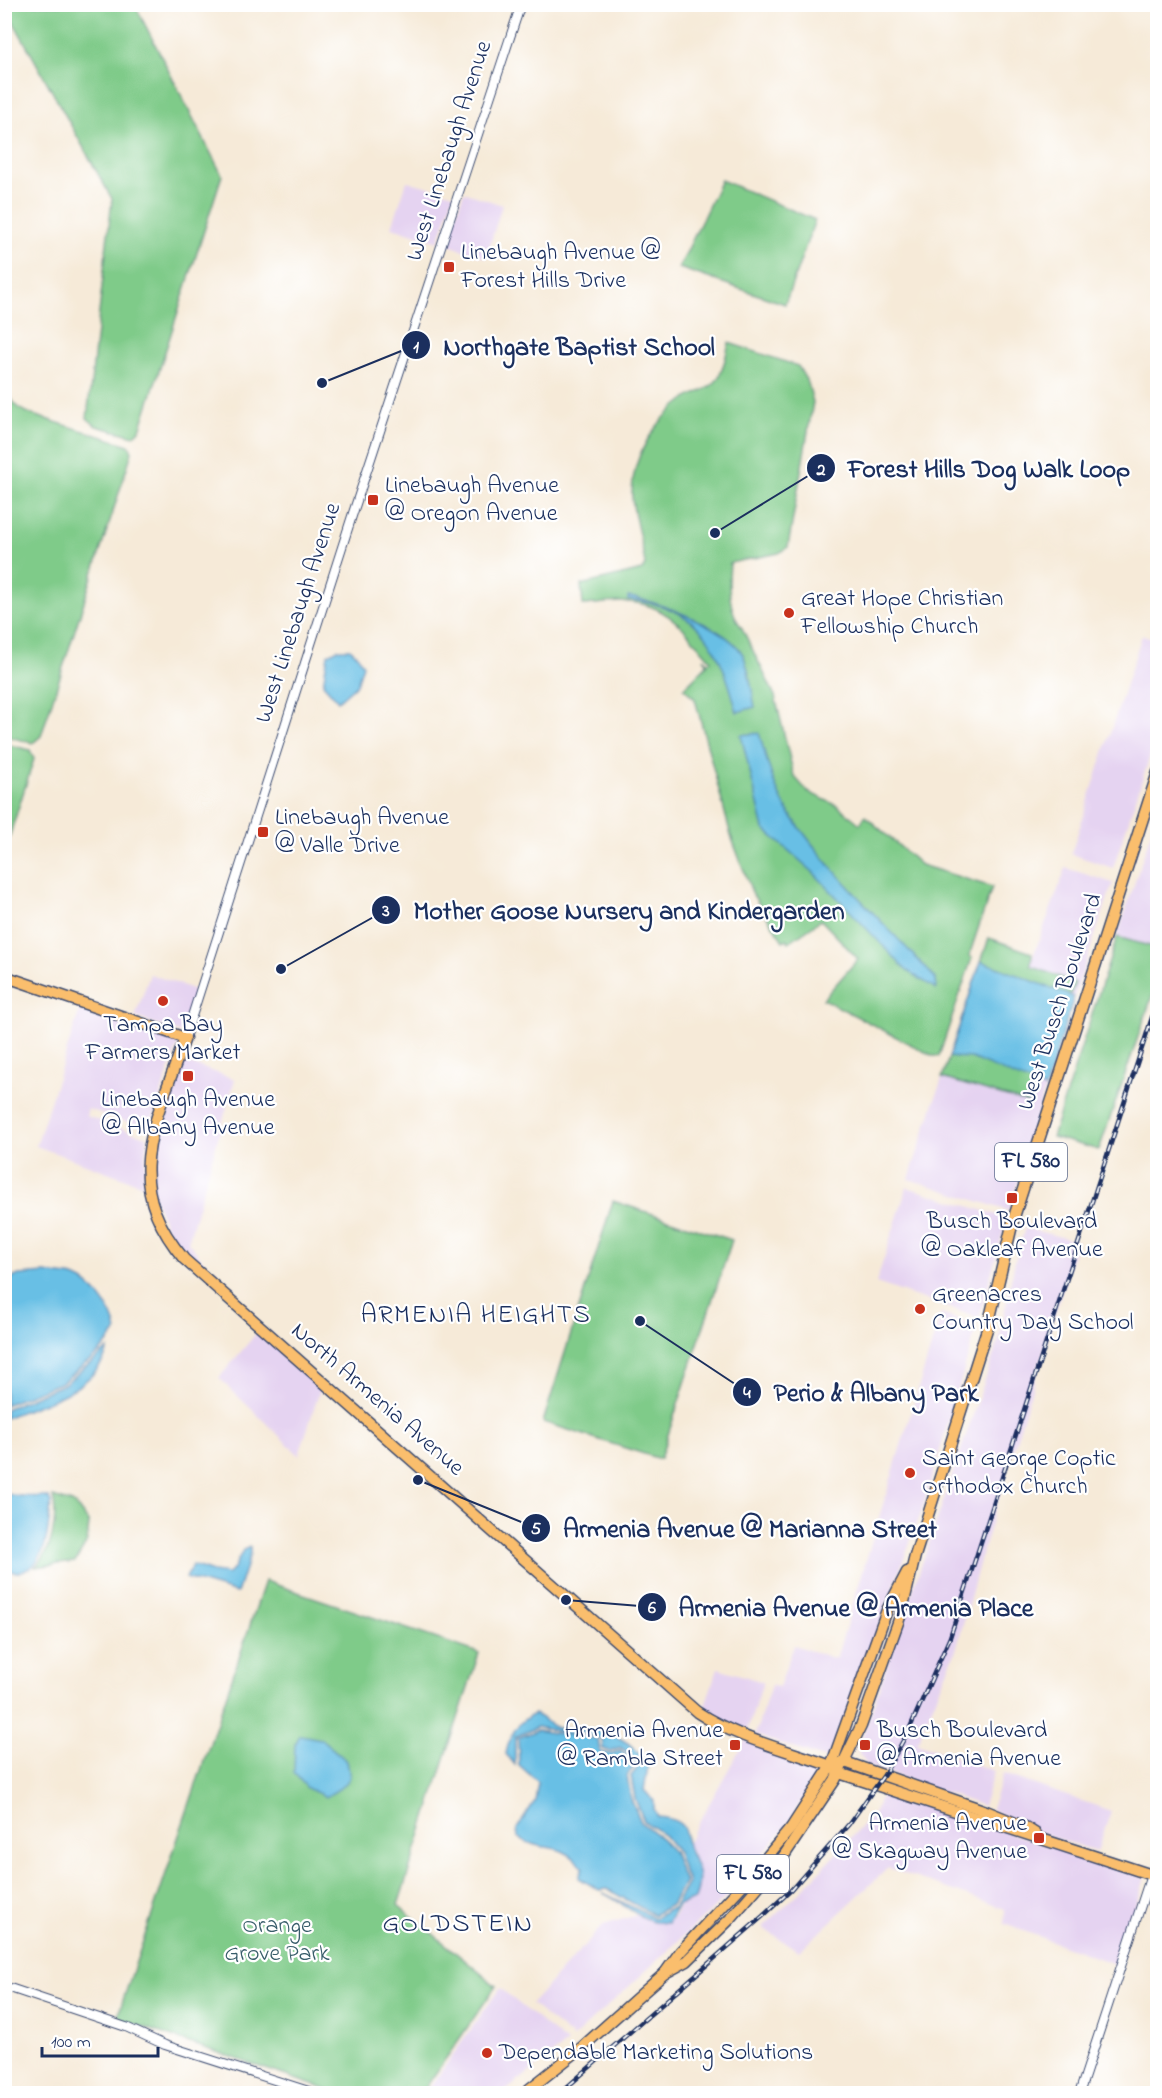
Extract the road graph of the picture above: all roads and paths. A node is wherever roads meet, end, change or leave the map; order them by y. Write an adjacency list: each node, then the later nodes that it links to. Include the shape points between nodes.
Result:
1 (521, 4): 4 (street, West Linebaugh Avenue, via 348,526)
2 (1158, 772): 6 (main road, West Busch Boulevard / FL 580, via 1014,1216 988,1326)
3 (4, 976): 4 (main road)
4 (185, 1038): 5 (main road, West Linebaugh Avenue, via 149,1151 149,1201)
5 (165, 1237): 8 (main road, North Armenia Avenue, via 184,1259 697,1712 712,1722)
6 (915, 1556): 7 (main road, West Busch Boulevard / FL 580, via 877,1686); 8 (main road, West Busch Boulevard / FL 580, via 887,1610)
7 (845, 1762): 8 (main road); 9 (main road, North Armenia Avenue, via 986,1811)
8 (835, 1769): 9 (main road, North Armenia Avenue); 13 (main road, West Busch Boulevard / FL 580, via 791,1828 665,1973)
9 (1038, 1836): 10 (main road, North Armenia Avenue)
10 (1154, 1876): 14 (street)
11 (4, 1986): 12 (street, via 165,2045)
12 (318, 2094)
13 (524, 2094)
14 (1079, 2094)

